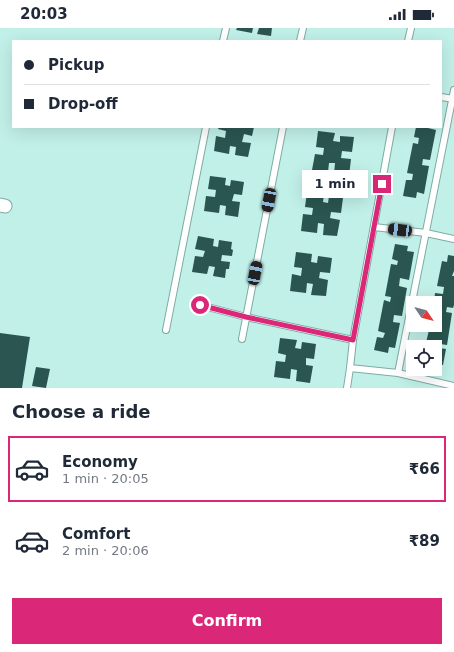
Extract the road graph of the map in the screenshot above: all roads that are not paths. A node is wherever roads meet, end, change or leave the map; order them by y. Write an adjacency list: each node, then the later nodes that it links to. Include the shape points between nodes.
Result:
1 (226, 28): 4 (lane)
2 (303, 28): 5 (lane)
3 (411, 28): 6 (lane)
4 (223, 40)
5 (300, 40)
6 (408, 40)
7 (454, 90): 9 (lane)
8 (442, 97): 9 (lane)
9 (453, 99): 14 (lane)
10 (206, 128): 18 (lane)
11 (283, 128): 17 (lane)
12 (392, 128): 13 (lane)
13 (374, 227): 14 (lane); 20 (lane)
14 (426, 233): 15 (lane); 22 (lane)
15 (454, 240)
16 (200, 305): 17 (lane)
17 (246, 317): 19 (lane); 20 (lane)
18 (166, 330)
19 (242, 339)
20 (353, 340): 21 (lane)
21 (350, 368): 22 (lane); 24 (lane)
22 (398, 373): 23 (lane)
23 (454, 386)
24 (347, 388)

